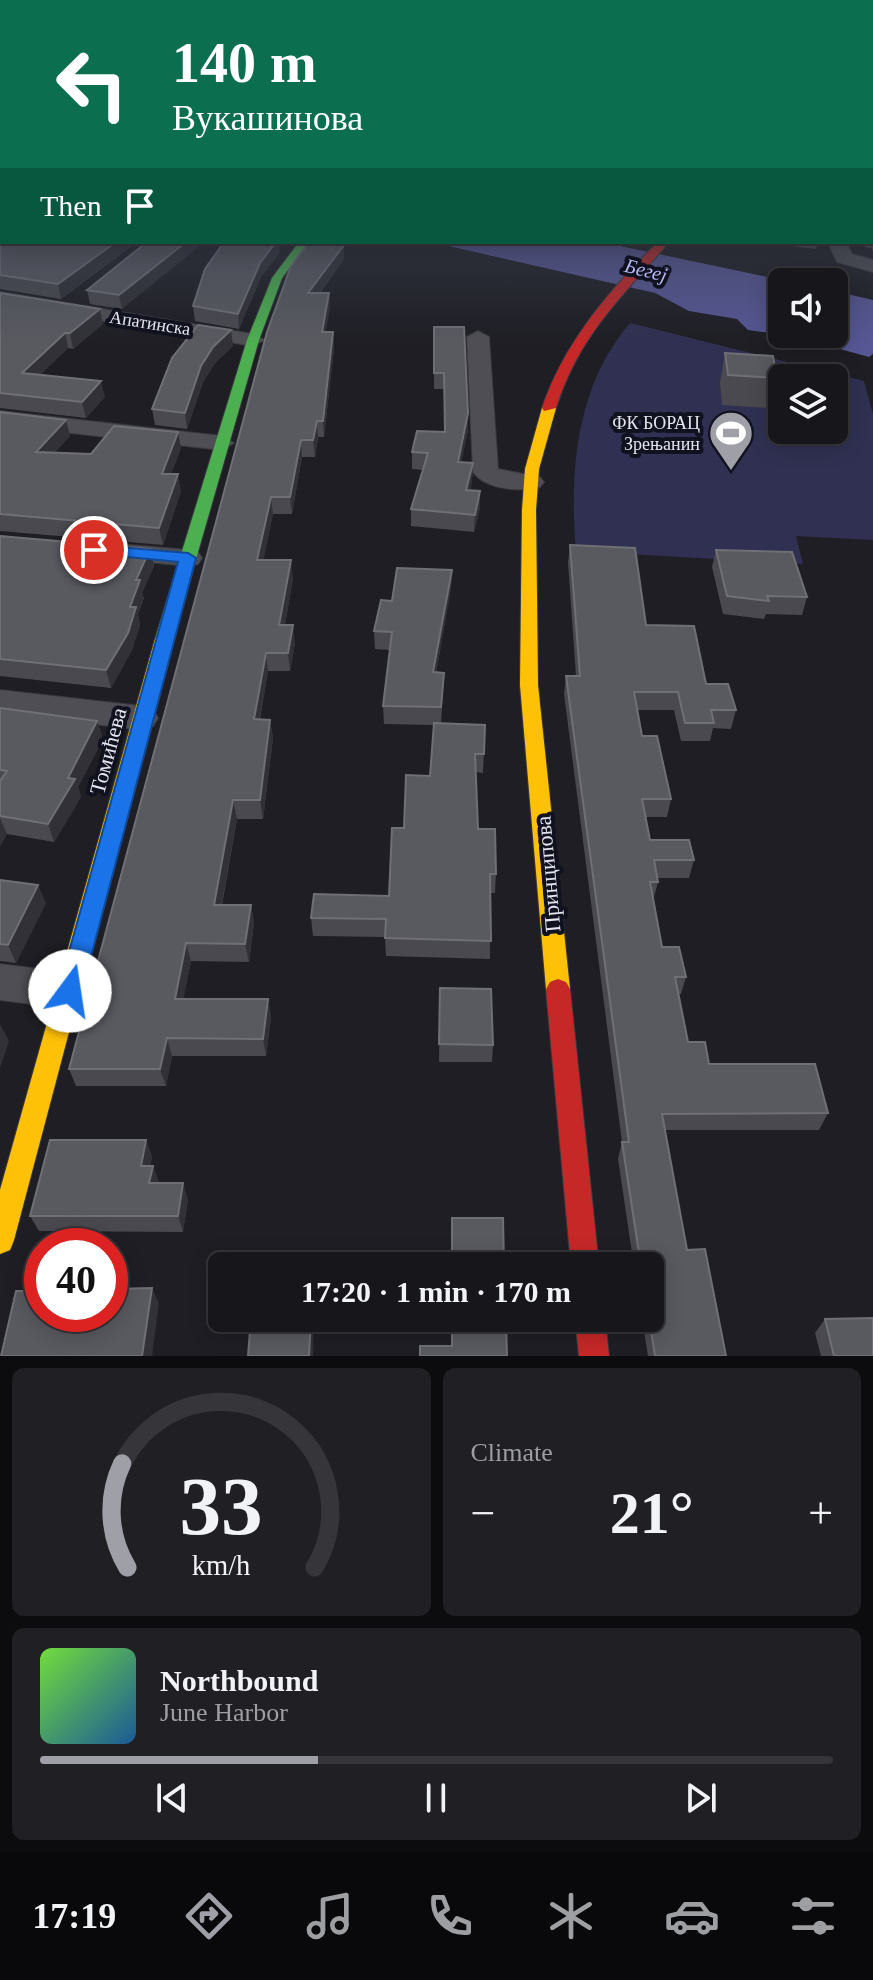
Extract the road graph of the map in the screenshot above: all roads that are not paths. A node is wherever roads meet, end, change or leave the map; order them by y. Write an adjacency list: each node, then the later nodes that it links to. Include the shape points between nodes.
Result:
1 (302, 244): 9 (street, Томићева, via 277,278)
2 (662, 244): 12 (street, Принципова, via 585,331 557,378)
3 (841, 250): 4 (street)
4 (873, 266)
5 (91, 290): 7 (street)
6 (0, 298): 7 (street, Апатинска)
7 (66, 309): 9 (street, Апатинска)
8 (478, 337): 12 (street, via 486,472 496,479)
9 (253, 340): 11 (street, Томићева)
10 (0, 418): 11 (street)
11 (222, 443): 14 (street, Томићева)
12 (531, 482): 20 (street, Принципова, via 529,685)
13 (78, 549): 14 (street)
14 (188, 558): 16 (street, Томићева)
15 (0, 701): 16 (street)
16 (141, 718): 18 (street, Томићева)
17 (0, 982): 18 (street)
18 (70, 991): 19 (street, Томићева)
19 (0, 1240)
20 (584, 1252)
21 (591, 1332): 22 (street)
22 (594, 1356)

